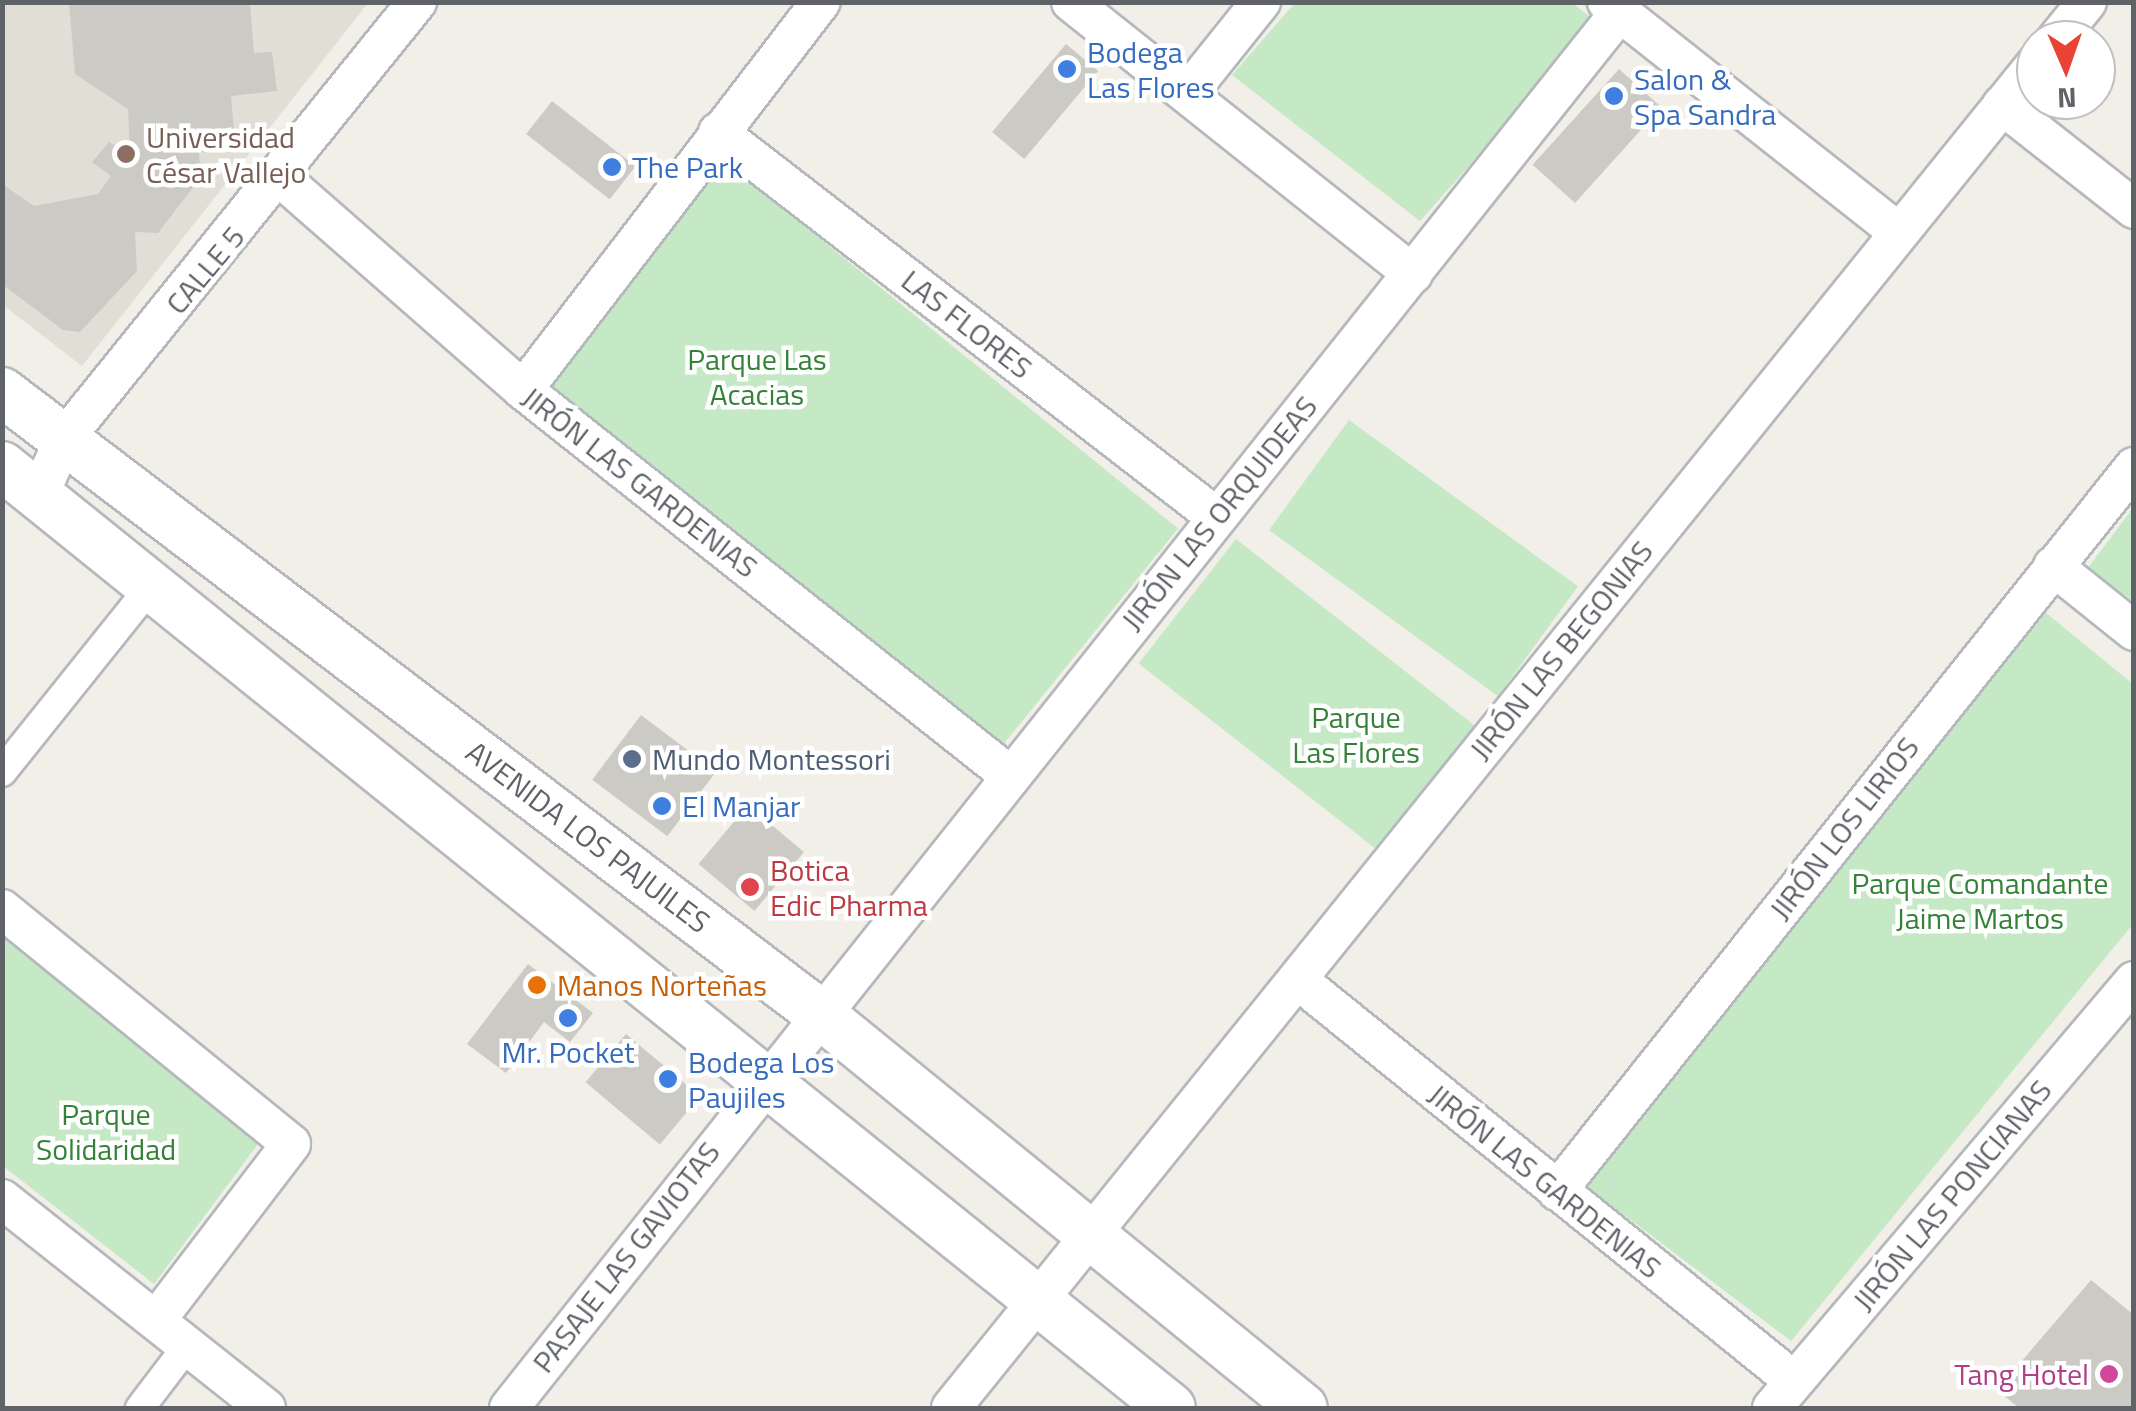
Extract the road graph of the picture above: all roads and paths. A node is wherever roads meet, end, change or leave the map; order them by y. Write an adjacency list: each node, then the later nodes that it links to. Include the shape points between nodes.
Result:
1 (417, 2): 10 (street, CALLE 5)
2 (821, 2): 9 (street)
3 (1072, 2): 7 (street)
4 (1261, 2): 7 (street)
5 (1613, 8): 12 (street); 13 (street, JIRÓN LAS ORQUIDEAS)
6 (2016, 88): 8 (street, JIRÓN LAS BEGONIAS)
7 (1188, 93): 13 (street)
8 (2002, 105): 11 (street); 12 (street, JIRÓN LAS BEGONIAS)
9 (718, 132): 14 (street); 20 (street, LAS FLORES)
10 (282, 179): 14 (street, JIRÓN LAS GARDENIAS); 16 (street, CALLE 5)
11 (2134, 209)
12 (1897, 231): 27 (street, JIRÓN LAS BEGONIAS)
13 (1413, 274): 20 (street, JIRÓN LAS ORQUIDEAS)
14 (522, 390): 25 (street, JIRÓN LAS GARDENIAS)
15 (2, 392): 16 (street, AVENIDA LOS PAJUILES)
16 (64, 439): 19 (street, CALLE 5); 29 (street, AVENIDA LOS PAJUILES)
17 (2, 466): 19 (street)
18 (2134, 467): 21 (street, JIRÓN LOS LIRIOS)
19 (39, 495): 22 (street)
20 (1215, 516): 25 (street, JIRÓN LAS ORQUIDEAS)
21 (2053, 566): 23 (street); 31 (street, JIRÓN LOS LIRIOS)
22 (152, 585): 24 (street); 30 (street)
23 (2134, 631)
24 (2, 772)
25 (1008, 774): 29 (street, JIRÓN LAS ORQUIDEAS)
26 (2, 909): 35 (street, via 291,1144)
27 (1298, 980): 31 (street, JIRÓN LAS GARDENIAS); 33 (street, JIRÓN LAS BEGONIAS)
28 (2134, 981): 37 (street, JIRÓN LAS PONCIANAS)
29 (820, 1014): 30 (street, PASAJE LAS GAVIOTAS); 33 (street, AVENIDA LOS PAJUILES)
30 (766, 1076): 34 (street); 40 (street, PASAJE LAS GAVIOTAS)
31 (1556, 1191): 37 (street, JIRÓN LAS GARDENIAS)
32 (2, 1200): 35 (street)
33 (1086, 1237): 34 (street, JIRÓN LAS BEGONIAS); 43 (street, AVENIDA LOS PAJUILES)
34 (1034, 1302): 41 (street, JIRÓN LAS BEGONIAS); 42 (street)
35 (157, 1319): 36 (street)
36 (188, 1345): 38 (street); 39 (street)
37 (1783, 1395)
38 (140, 1408)
39 (266, 1408)
40 (508, 1408)
41 (951, 1408)
42 (1171, 1408)
43 (1303, 1408)

